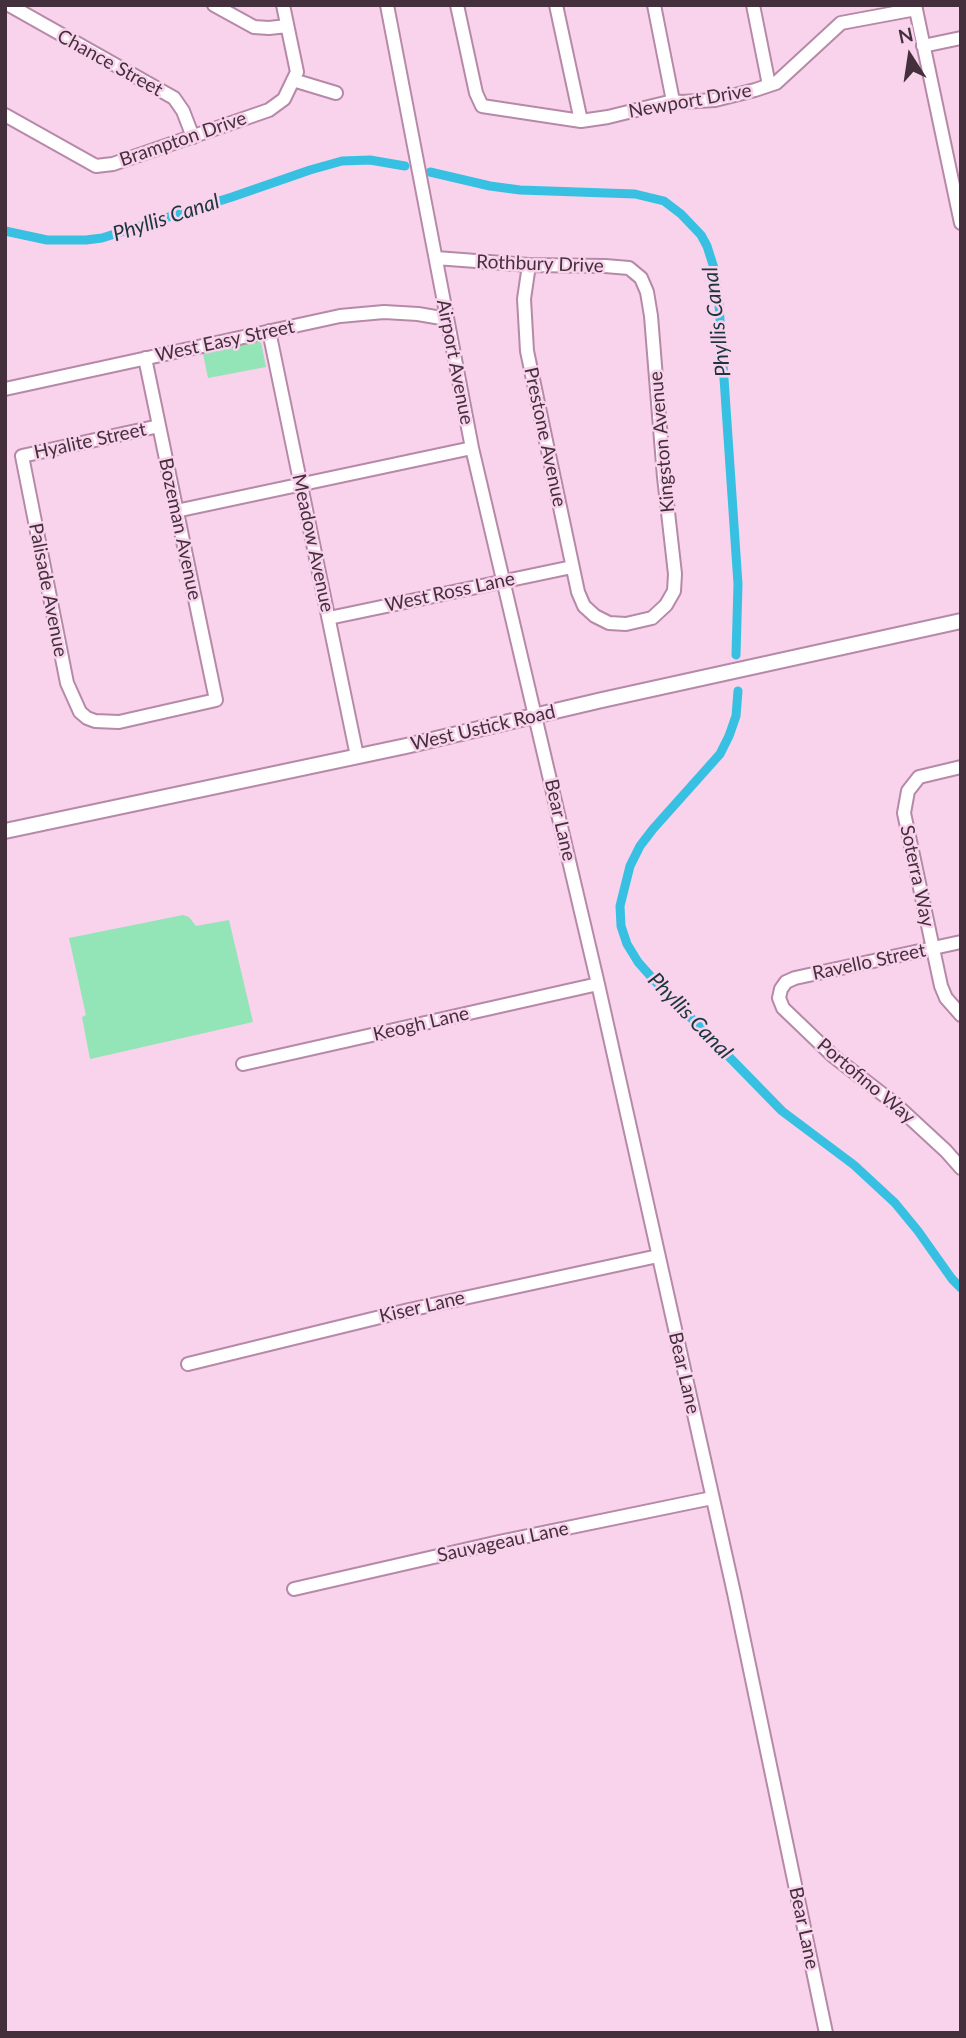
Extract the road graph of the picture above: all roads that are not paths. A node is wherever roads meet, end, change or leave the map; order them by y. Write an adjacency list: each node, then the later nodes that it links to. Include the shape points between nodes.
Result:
1 (9, 5): 19 (street, Chance Street, via 174,99)
2 (214, 5): 10 (street, via 254,27)
3 (283, 5): 10 (street)
4 (387, 5): 21 (street, Airport Avenue)
5 (457, 5): 18 (street, Newport Drive, via 482,106)
6 (556, 5): 18 (street)
7 (654, 5): 16 (street)
8 (753, 5): 14 (street)
9 (915, 7): 12 (street); 14 (street, Newport Drive, via 841,23)
10 (287, 26): 13 (street, via 297,72)
11 (961, 38): 12 (street)
12 (923, 46): 20 (street)
13 (293, 80): 15 (street); 19 (street, Brampton Drive, via 285,99 269,110)
14 (769, 85): 16 (street, Newport Drive, via 715,100)
15 (336, 93)
16 (673, 101): 18 (street, Newport Drive)
17 (5, 115): 19 (street, Brampton Drive, via 96,166)
18 (582, 121)
19 (193, 137)
20 (961, 223)
21 (436, 258): 22 (street, Rothbury Drive); 24 (street, Airport Avenue)
22 (529, 265): 23 (street, Rothbury Drive, via 629,268); 33 (street, Prestone Avenue, via 524,299 527,351)
23 (640, 278): 35 (street, Kingston Avenue, via 648,292 651,316 674,591 652,618 626,624 609,624)
24 (446, 319): 25 (street, West Easy Street, via 384,312); 29 (street, Airport Avenue)
25 (269, 331): 26 (street, West Easy Street); 31 (street, Meadow Avenue)
26 (145, 358): 27 (street, West Easy Street); 28 (street, Bozeman Avenue)
27 (5, 389)
28 (159, 426): 30 (street, Hyalite Street); 32 (street, Bozeman Avenue)
29 (472, 448): 31 (street); 34 (street, Airport Avenue)
30 (22, 456): 38 (street, Palisade Avenue, via 75,704 87,718 119,722)
31 (301, 484): 32 (street); 36 (street, Meadow Avenue)
32 (176, 511): 38 (street, Bozeman Avenue)
33 (572, 567): 34 (street, West Ross Lane); 35 (street, Prestone Avenue)
34 (503, 581): 36 (street, West Ross Lane); 39 (street, Airport Avenue)
35 (584, 606)
36 (328, 618): 40 (street, Meadow Avenue)
37 (961, 621): 39 (main road, West Ustick Road)
38 (216, 700)
39 (535, 716): 40 (main road, West Ustick Road); 45 (street, Bear Lane)
40 (357, 756): 42 (main road, West Ustick Road)
41 (961, 767): 44 (street, Soterra Way, via 919,777 908,791 904,813)
42 (5, 831)
43 (961, 942): 44 (street, Ravello Street)
44 (933, 949): 46 (street, Ravello Street, via 795,978); 47 (street, Soterra Way, via 946,998)
45 (598, 984): 48 (street, Keogh Lane); 50 (street, Bear Lane)
46 (781, 989): 49 (street, Portofino Way, via 783,1008 833,1056 894,1103)
47 (961, 1015)
48 (243, 1064)
49 (961, 1168)
50 (658, 1255): 51 (street, Kiser Lane); 52 (street, Bear Lane)
51 (188, 1364)
52 (712, 1498): 53 (street, Sauvageau Lane); 54 (street, Bear Lane)
53 (295, 1589)
54 (826, 2033)

